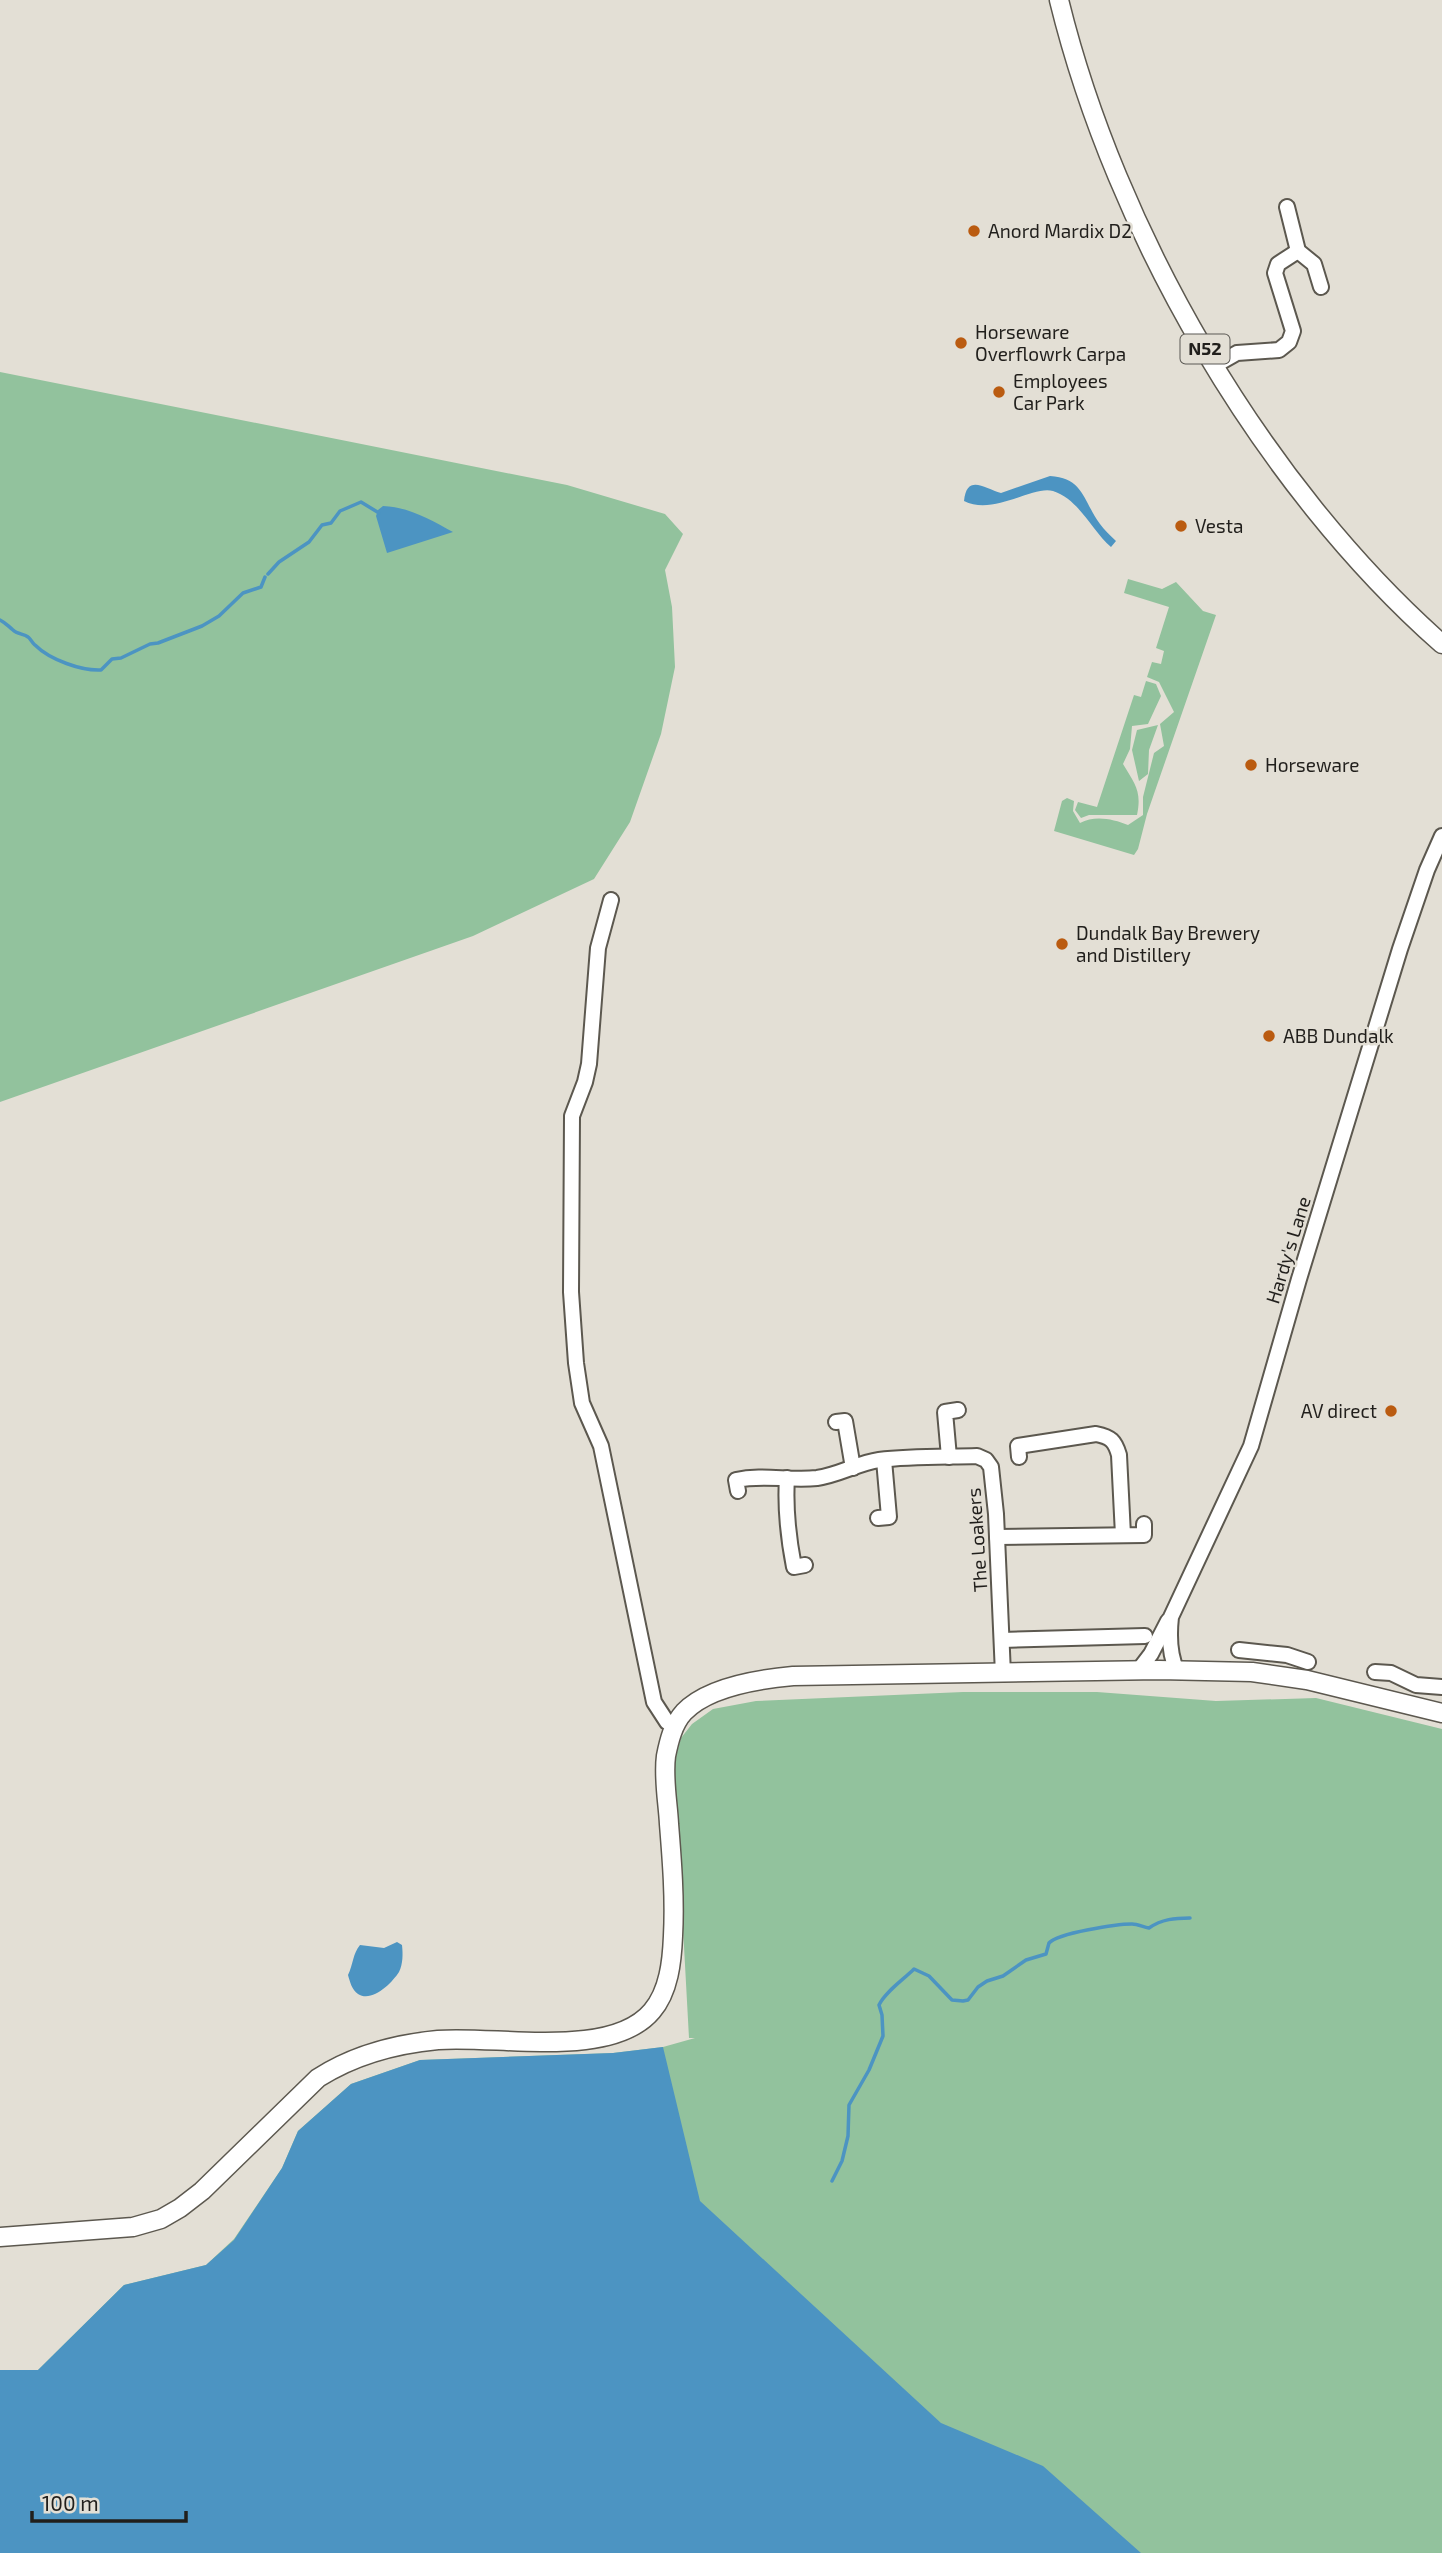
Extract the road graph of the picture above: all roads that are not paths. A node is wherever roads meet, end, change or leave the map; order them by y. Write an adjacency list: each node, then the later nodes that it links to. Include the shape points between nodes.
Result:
1 (1059, 0): 5 (main road, N52, via 1111,159 1172,292)
2 (1287, 207): 3 (street)
3 (1298, 251): 4 (street, via 1314,264); 5 (street, via 1278,264 1275,274 1293,331 1284,347 1237,353)
4 (1321, 287)
5 (1214, 366): 6 (main road, N52, via 1254,428 1356,558)
6 (1442, 644)
7 (1442, 836): 22 (street, Hardy's Lane, via 1400,949 1251,1446)
8 (611, 900): 35 (street, via 598,948 587,1073 572,1115 571,1292 576,1363 582,1403 601,1446 654,1702)
9 (958, 1410): 11 (street, via 945,1412)
10 (836, 1422): 14 (street, via 845,1421)
11 (949, 1457): 13 (street, The Loakers); 20 (street, The Loakers, via 977,1456 991,1467)
12 (1019, 1457): 19 (street, via 1018,1446 1096,1434 1109,1437 1119,1455)
13 (884, 1460): 14 (street, The Loakers); 17 (street, via 890,1517)
14 (853, 1468): 15 (street, The Loakers, via 821,1477)
15 (787, 1478): 16 (street, The Loakers, via 736,1480); 21 (street, via 793,1567)
16 (738, 1491)
17 (878, 1518)
18 (1144, 1524): 19 (street, via 1144,1535)
19 (1123, 1535): 20 (street)
20 (997, 1536): 24 (street, The Loakers)
21 (805, 1565)
22 (1171, 1617): 28 (street); 29 (street, Hardy's Lane, via 1169,1641)
23 (1145, 1636): 24 (street)
24 (1002, 1640): 31 (street, The Loakers)
25 (1239, 1650): 26 (street)
26 (1267, 1653): 27 (street); 32 (street)
27 (1308, 1662)
28 (1138, 1671): 29 (main road); 31 (main road)
29 (1177, 1671): 32 (main road)
30 (1375, 1672): 33 (street, via 1416,1685)
31 (1003, 1674): 35 (main road, via 766,1679 699,1702)
32 (1261, 1674): 34 (main road, via 1307,1680)
33 (1442, 1687)
34 (1442, 1713)
35 (674, 1726): 36 (main road, via 666,1759 673,1945 664,1990 639,2023 615,2034 558,2043 437,2040 383,2050 338,2065 317,2078 227,2168 161,2219 133,2227)
36 (0, 2237)

